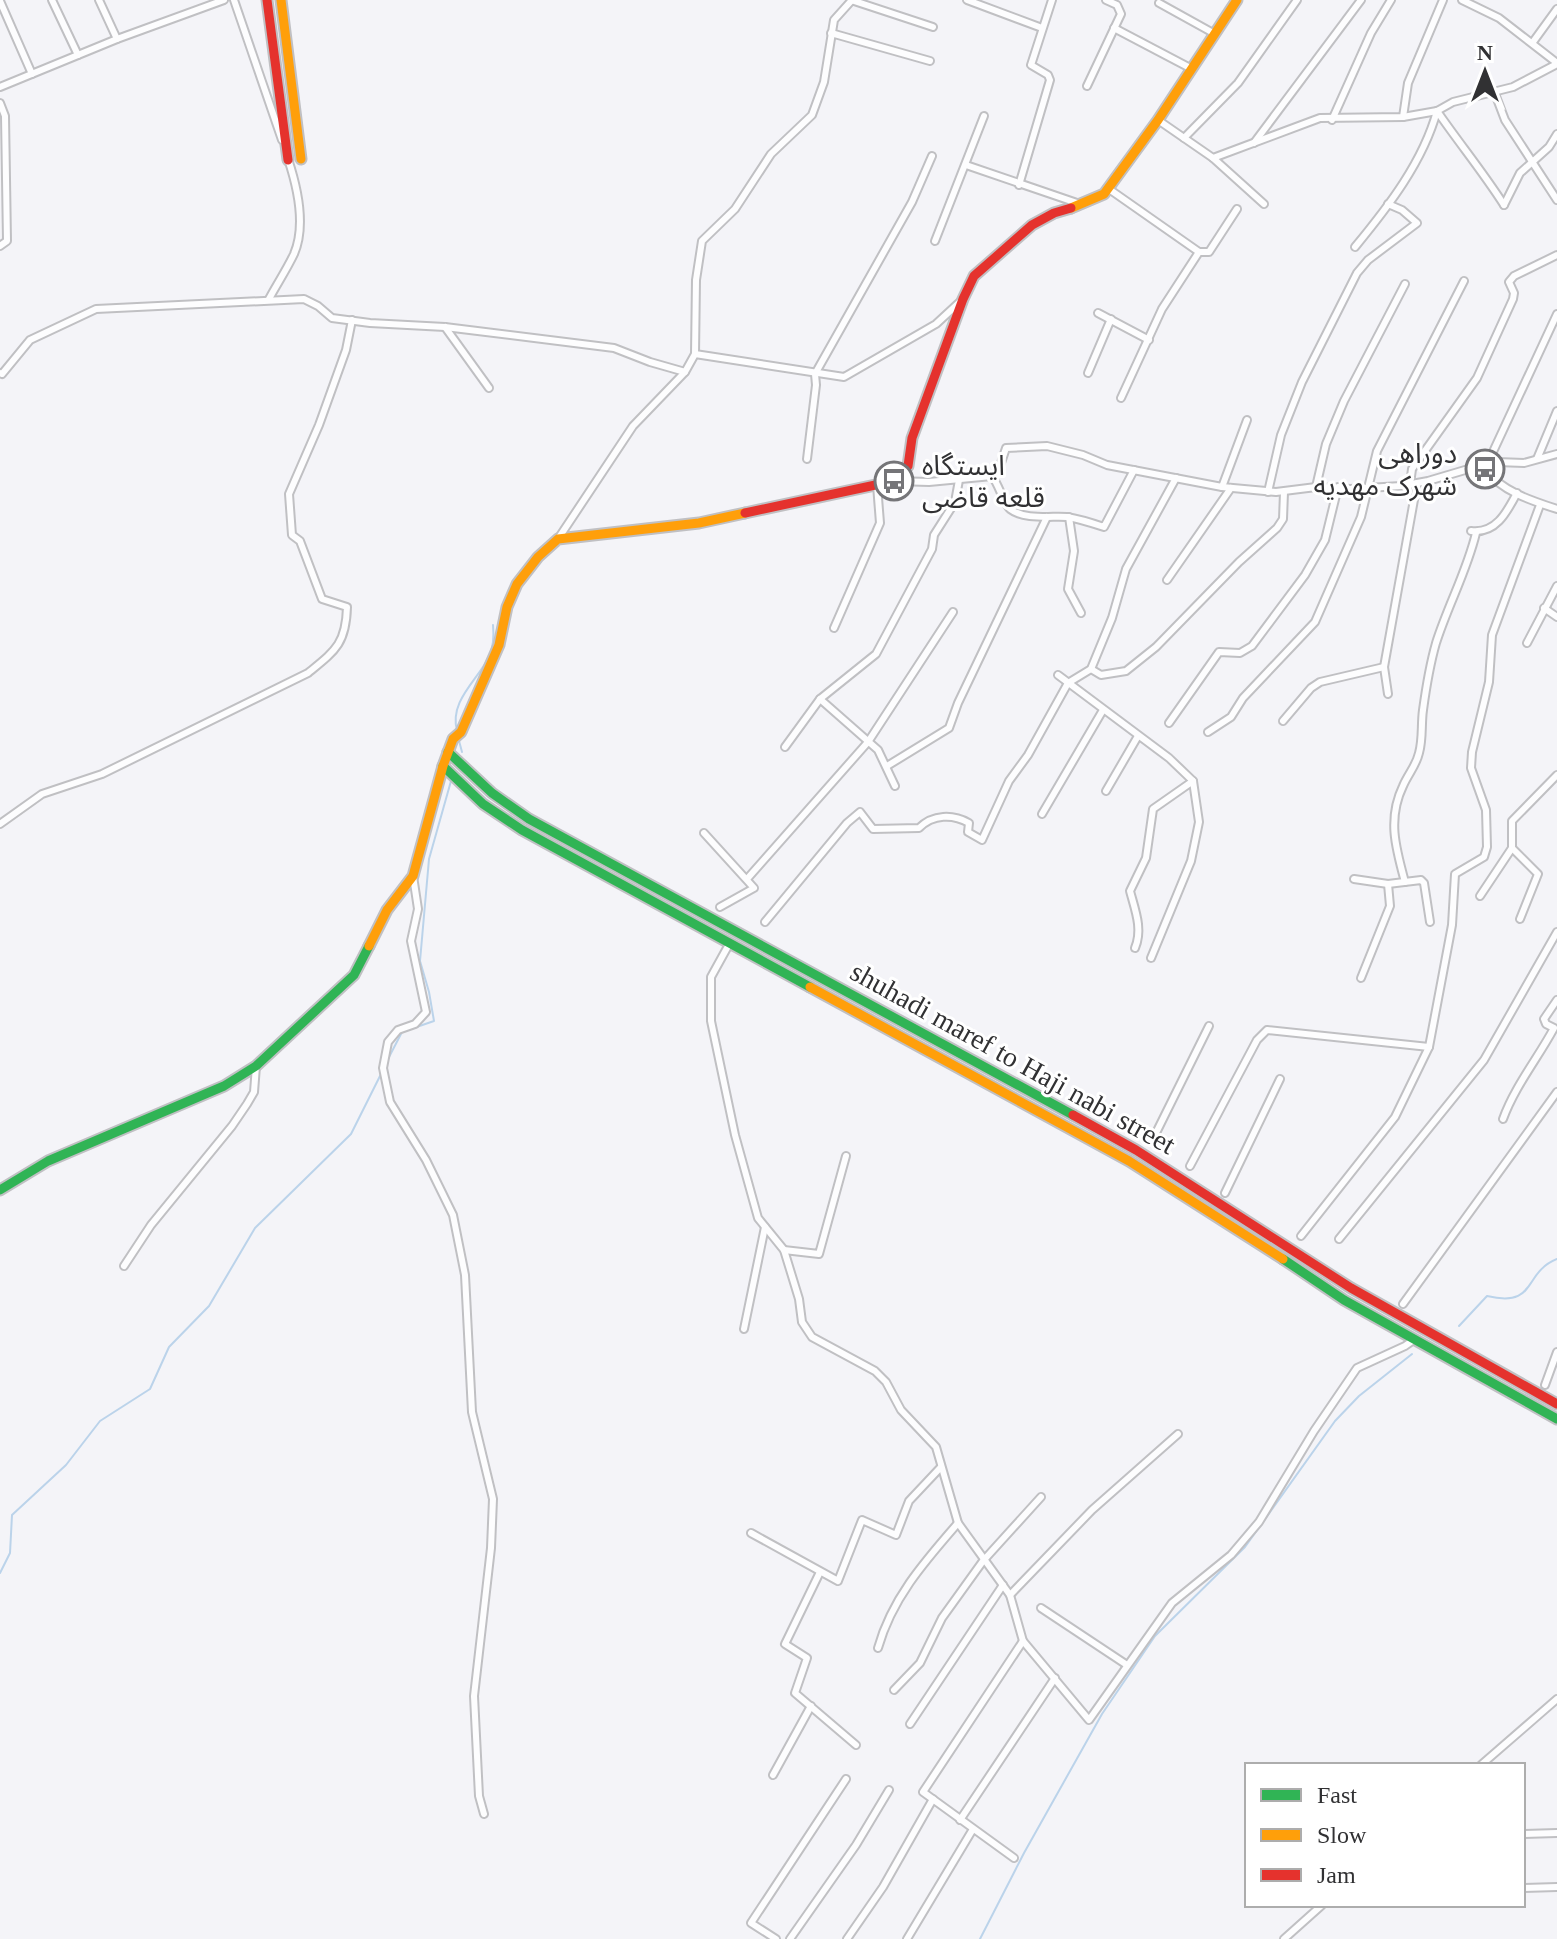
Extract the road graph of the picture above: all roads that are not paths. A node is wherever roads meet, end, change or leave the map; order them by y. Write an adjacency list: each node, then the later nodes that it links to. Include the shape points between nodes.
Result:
1 (52, 0): 27 (street)
2 (99, 0): 25 (street)
3 (224, 0): 25 (street)
4 (234, 0): 48 (street)
5 (267, 0): 48 (main road)
6 (281, 0): 47 (main road)
7 (851, 0): 20 (street); 23 (street, via 834,20)
8 (967, 0): 21 (street)
9 (1052, 0): 21 (street)
10 (1106, 0): 22 (street, via 1121,10)
11 (1237, 0): 24 (main road)
12 (1297, 0): 43 (street, via 1238,83)
13 (1361, 0): 44 (street)
14 (1391, 0): 41 (street)
15 (1443, 0): 39 (street, via 1408,83)
16 (1462, 0): 26 (street)
17 (0, 1): 31 (street)
18 (1159, 3): 24 (street)
19 (1557, 9): 26 (street)
20 (933, 27)
21 (1042, 28): 51 (street, via 1031,65 1050,80)
22 (1114, 28): 30 (street); 32 (street)
23 (831, 33): 28 (street); 73 (street, via 824,82 812,115 771,154 735,209 702,241)
24 (1215, 34): 30 (main road)
25 (117, 39): 27 (street)
26 (1533, 42): 29 (street)
27 (78, 55): 31 (street)
28 (930, 61)
29 (1557, 64): 34 (street)
30 (1192, 69): 40 (main road)
31 (32, 74): 33 (street)
32 (1087, 86)
33 (0, 87)
34 (1494, 91): 36 (street); 49 (street, via 1505,120)
35 (0, 103): 37 (street)
36 (1437, 111): 39 (street); 49 (street, via 1504,205 1520,173); 55 (street, via 1431,134)
37 (2, 116): 59 (street, via 7,241)
38 (984, 116): 50 (street)
39 (1403, 117): 41 (street)
40 (1158, 120): 43 (street); 52 (main road)
41 (1332, 120): 44 (street, via 1320,118)
42 (1557, 134): 49 (street)
43 (1184, 138): 46 (street)
44 (1254, 143): 46 (street)
45 (932, 156): 77 (street, via 912,202)
46 (1213, 158): 54 (street)
47 (301, 159)
48 (288, 160): 65 (street, via 299,233 295,252)
49 (1533, 161): 53 (street)
50 (966, 165): 51 (street); 58 (street)
51 (1019, 185): 56 (street)
52 (1109, 189): 56 (main road); 61 (street)
53 (1557, 200)
54 (1264, 204)
55 (1388, 204): 60 (street); 98 (street, via 1417,223 1357,273 1302,382 1281,435)
56 (1083, 205): 66 (main road, via 1032,225 974,276)
57 (1237, 209): 61 (street, via 1209,252)
58 (935, 241)
59 (0, 246)
60 (1355, 247)
61 (1199, 252): 72 (street, via 1162,309)
62 (1557, 255): 91 (street, via 1509,282 1513,299 1477,378 1412,469)
63 (1464, 281): 97 (street, via 1377,451)
64 (1405, 284): 94 (street, via 1344,401)
65 (269, 299): 70 (street, via 304,299 332,318); 75 (street, via 96,309 30,340)
66 (963, 299): 77 (street, via 936,324 844,377); 90 (main road, via 912,438 908,466)
67 (1098, 313): 69 (street)
68 (1557, 314): 85 (street)
69 (1111, 319): 72 (street); 76 (street)
70 (352, 320): 71 (street); 135 (street, via 319,425 289,494 292,535 300,541 322,599 347,607 338,650 308,673 102,774 42,794)
71 (445, 327): 74 (street, via 614,348); 78 (street)
72 (1149, 340): 79 (street)
73 (695, 354): 74 (street); 77 (street)
74 (685, 372): 105 (street, via 633,426)
75 (0, 373)
76 (1088, 373)
77 (815, 374): 83 (street)
78 (489, 388)
79 (1121, 398)
80 (1557, 411): 84 (street)
81 (1247, 420): 93 (street)
82 (1557, 454): 84 (street)
83 (807, 459)
84 (1537, 459): 85 (street, via 1497,462)
85 (1485, 469): 91 (street); 100 (street)
86 (1134, 470): 87 (street, via 1047,446 1019,445 1006,448); 88 (street); 104 (street, via 1104,527)
87 (992, 476): 89 (street); 103 (street, via 1013,512)
88 (1176, 478): 93 (street); 115 (street, via 1126,569)
89 (959, 480): 90 (street); 119 (street, via 955,502 876,654)
90 (894, 481): 92 (main road)
91 (1413, 484): 97 (street); 114 (street)
92 (877, 485): 105 (main road, via 699,523); 112 (street, via 880,523)
93 (1222, 487): 96 (street)
94 (1316, 487): 95 (street); 99 (street)
95 (1338, 487): 97 (street); 122 (street, via 1325,540 1305,575 1252,646 1240,653 1219,652)
96 (1231, 488): 98 (street); 106 (street)
97 (1369, 489): 123 (street, via 1315,622 1231,717)
98 (1268, 492): 99 (street)
99 (1284, 492): 115 (street, via 1283,519 1277,528 1156,647 1126,671 1101,675)
100 (1517, 493): 101 (street); 141 (street, via 1498,524 1474,532 1471,554 1436,645 1420,749 1394,810 1394,838)
101 (1540, 505): 102 (street); 155 (street, via 1492,635 1489,682 1471,768 1486,810 1487,847 1484,857 1455,874 1452,925)
102 (1557, 509)
103 (1047, 517): 104 (street); 129 (street, via 951,725)
104 (1069, 517): 110 (street, via 1074,551 1068,589)
105 (558, 539): 127 (main road, via 517,584 499,645)
106 (1167, 580)
107 (1557, 586): 108 (street)
108 (1544, 608): 111 (street); 113 (street)
109 (953, 612): 125 (street)
110 (1081, 613)
111 (1557, 617)
112 (834, 628)
113 (1527, 643)
114 (1384, 667): 118 (street); 121 (street, via 1320,682)
115 (1091, 669): 117 (street)
116 (1058, 675): 117 (street)
117 (1068, 683): 120 (street); 146 (street, via 1009,781 982,840 959,818 946,816 919,828 873,829 860,812)
118 (1388, 694)
119 (820, 699): 125 (street); 126 (street)
120 (1103, 710): 124 (street); 134 (street)
121 (1283, 721)
122 (1169, 723)
123 (1208, 732)
124 (1138, 736): 131 (street); 133 (street)
125 (868, 742): 129 (street); 139 (street)
126 (785, 747)
127 (448, 752): 128 (main road); 175 (main road, shuhadi maref to Haji nabi street, via 529,819 1136,1150 1351,1288)
128 (443, 766): 138 (main road); 172 (main road, via 483,804 522,830 1129,1161 1344,1300)
129 (887, 766): 132 (street)
130 (1557, 775): 137 (street, via 1512,821)
131 (1193, 781): 150 (street, via 1153,809 1146,858 1130,891 1139,938); 151 (street, via 1199,822 1191,861)
132 (895, 786)
133 (1106, 791)
134 (1042, 814)
135 (0, 824)
136 (704, 833): 139 (street)
137 (1512, 848): 143 (street); 145 (street, via 1538,874)
138 (413, 876): 156 (main road, via 387,910 354,975); 201 (street, via 418,909 411,941 426,1012 388,1042 383,1068 390,1102 453,1215 465,1275 472,1412 493,1499 474,1696)
139 (747, 879): 144 (street, via 754,888)
140 (1354, 879): 142 (street)
141 (1405, 882): 142 (street); 147 (street, via 1424,883)
142 (1388, 884): 152 (street, via 1390,906)
143 (1480, 896)
144 (720, 907)
145 (1520, 919)
146 (765, 922)
147 (1430, 922)
148 (1557, 932): 167 (street, via 1484,1060)
149 (727, 948): 165 (street, via 711,977 711,1021 735,1135)
150 (1135, 948)
151 (1151, 958)
152 (1361, 978)
153 (1557, 1000): 159 (street, via 1544,1019 1554,1028 1549,1041)
154 (1209, 1026): 160 (street)
155 (1429, 1047): 162 (street, via 1267,1030); 166 (street, via 1395,1117)
156 (256, 1066): 163 (main road, via 224,1086 48,1161); 169 (street, via 254,1092 247,1104)
157 (1280, 1079): 164 (street)
158 (1557, 1092): 170 (street)
159 (1503, 1119)
160 (1153, 1139)
161 (846, 1156): 168 (street, via 819,1254)
162 (1190, 1166)
163 (0, 1190)
164 (1225, 1193)
165 (765, 1227): 168 (street); 171 (street)
166 (1301, 1236)
167 (1339, 1239)
168 (784, 1250): 178 (street, via 802,1322 812,1337 886,1382 901,1410 936,1447)
169 (124, 1266)
170 (1403, 1304)
171 (744, 1329)
172 (1415, 1339): 176 (main road); 189 (street, via 1357,1368 1259,1522 1231,1555 1172,1603)
173 (1557, 1352): 174 (street)
174 (1545, 1385)
175 (1557, 1404)
176 (1557, 1419)
177 (1178, 1434): 185 (street, via 1092,1510)
178 (941, 1467): 180 (street); 183 (street, via 909,1501 896,1535 862,1520 838,1581)
179 (1041, 1497): 182 (street)
180 (958, 1523): 182 (street); 188 (street, via 919,1567 893,1609)
181 (751, 1533): 183 (street)
182 (983, 1561): 184 (street); 191 (street, via 942,1618 920,1663)
183 (820, 1572): 193 (street, via 785,1644 807,1658 795,1693)
184 (1003, 1585): 185 (street); 194 (street)
185 (1010, 1595): 187 (street)
186 (1041, 1608): 189 (street)
187 (1023, 1641): 190 (street); 200 (street, via 923,1792)
188 (878, 1648)
189 (1127, 1665): 190 (street, via 1089,1720)
190 (1055, 1678): 202 (street)
191 (894, 1690)
192 (1557, 1699): 196 (street)
193 (811, 1706): 195 (street); 197 (street)
194 (910, 1724)
195 (856, 1745)
196 (1483, 1763)
197 (773, 1775)
198 (846, 1779): 210 (street, via 751,1923)
199 (889, 1790): 212 (street)
200 (933, 1799): 202 (street); 213 (street)
201 (484, 1814)
202 (960, 1820): 203 (street)
203 (973, 1829): 206 (street); 214 (street)
204 (1557, 1833): 205 (street)
205 (1525, 1834)
206 (1014, 1858)
207 (1557, 1887): 208 (street)
208 (1525, 1888)
209 (1320, 1907): 215 (street)
210 (761, 1936): 211 (street)
211 (776, 1939)
212 (790, 1939)
213 (847, 1939)
214 (907, 1939)
215 (1284, 1939)

